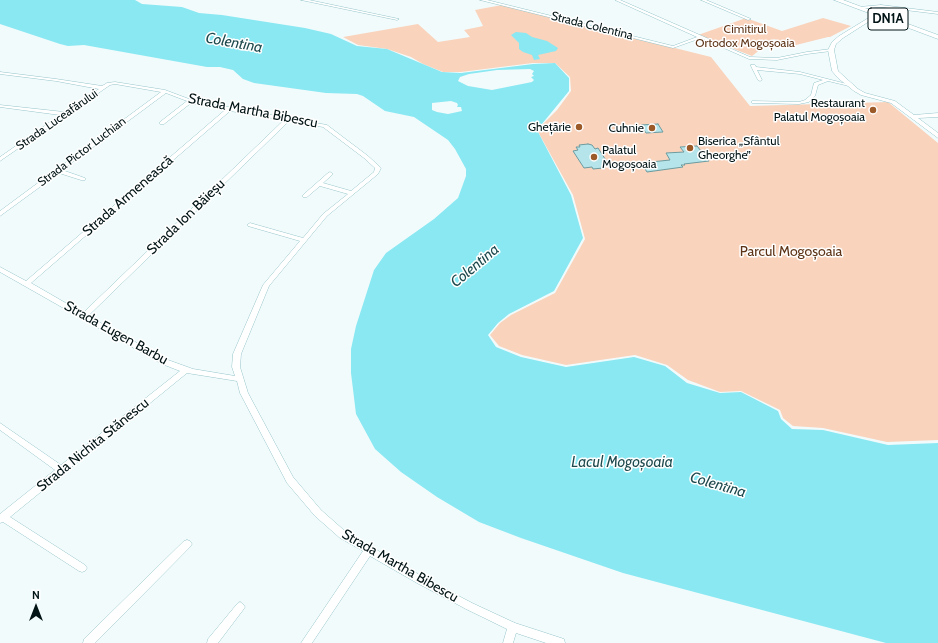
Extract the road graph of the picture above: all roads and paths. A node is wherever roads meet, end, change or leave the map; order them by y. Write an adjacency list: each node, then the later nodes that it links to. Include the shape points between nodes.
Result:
1 (303, 0): 10 (street)
2 (482, 0): 6 (street, Strada Colentina)
3 (617, 0): 12 (street)
4 (703, 0): 11 (street)
5 (837, 0): 7 (main road, DN1A)
6 (492, 1): 12 (street, Strada Colentina, via 674,46)
7 (859, 8): 8 (street, via 881,6); 9 (main road, DN1A)
8 (938, 13)
9 (877, 15): 13 (main road, DN1A); 14 (street, via 837,40)
10 (397, 19)
11 (749, 19)
12 (700, 37): 15 (street)
13 (938, 37)
14 (831, 50): 15 (street, via 777,59); 21 (street, via 835,70)
15 (749, 58): 16 (street)
16 (754, 68): 18 (street); 19 (street)
17 (0, 73): 22 (street)
18 (760, 80)
19 (829, 80): 21 (street); 25 (street, via 816,84 813,95 807,101)
20 (115, 83): 22 (street, Strada Luceafărului); 23 (street, Strada Martha Bibescu)
21 (849, 85): 30 (street, via 863,94 893,102)
22 (103, 88): 28 (street, Strada Luceafărului)
23 (165, 91): 24 (street, Strada Martha Bibescu); 35 (street, Strada Pictor Luchian)
24 (190, 101): 27 (street, Strada Martha Bibescu); 32 (street)
25 (754, 102)
26 (0, 106): 28 (street)
27 (230, 108): 31 (street, Strada Martha Bibescu); 45 (street, Strada Armenească)
28 (65, 114): 34 (street, Strada Luceafărului)
29 (938, 115): 30 (street)
30 (914, 117): 33 (street)
31 (288, 119): 39 (street, Strada Martha Bibescu, via 325,126 376,165 376,173); 46 (street, Strada Ion Băieșu)
32 (162, 123)
33 (938, 136)
34 (0, 160)
35 (58, 171): 37 (street); 41 (street, Strada Pictor Luchian)
36 (330, 174): 38 (street)
37 (83, 179)
38 (319, 184): 39 (street); 40 (street)
39 (352, 194): 43 (street, Strada Martha Bibescu, via 325,215)
40 (305, 196)
41 (0, 214)
42 (250, 225): 43 (street)
43 (304, 240): 48 (street, Strada Martha Bibescu, via 266,285 237,354 236,367)
44 (0, 269): 45 (street, Strada Eugen Barbu)
45 (27, 283): 46 (street, Strada Eugen Barbu)
46 (85, 315): 47 (street, Strada Eugen Barbu, via 166,362)
47 (186, 370): 48 (street, Strada Eugen Barbu); 50 (street, Strada Nichita Stănescu)
48 (239, 379): 53 (street, Strada Martha Bibescu, via 247,400 290,480 318,513 344,535)
49 (0, 426): 50 (street)
50 (62, 470): 51 (street, Strada Nichita Stănescu)
51 (1, 518): 54 (street)
52 (187, 544): 57 (street)
53 (369, 550): 56 (street, Strada Martha Bibescu, via 420,580); 59 (street)
54 (82, 568)
55 (240, 607): 58 (street)
56 (513, 627): 60 (street); 61 (street, Strada Martha Bibescu)
57 (88, 643)
58 (212, 643)
59 (306, 643)
60 (508, 643)
61 (560, 643)

